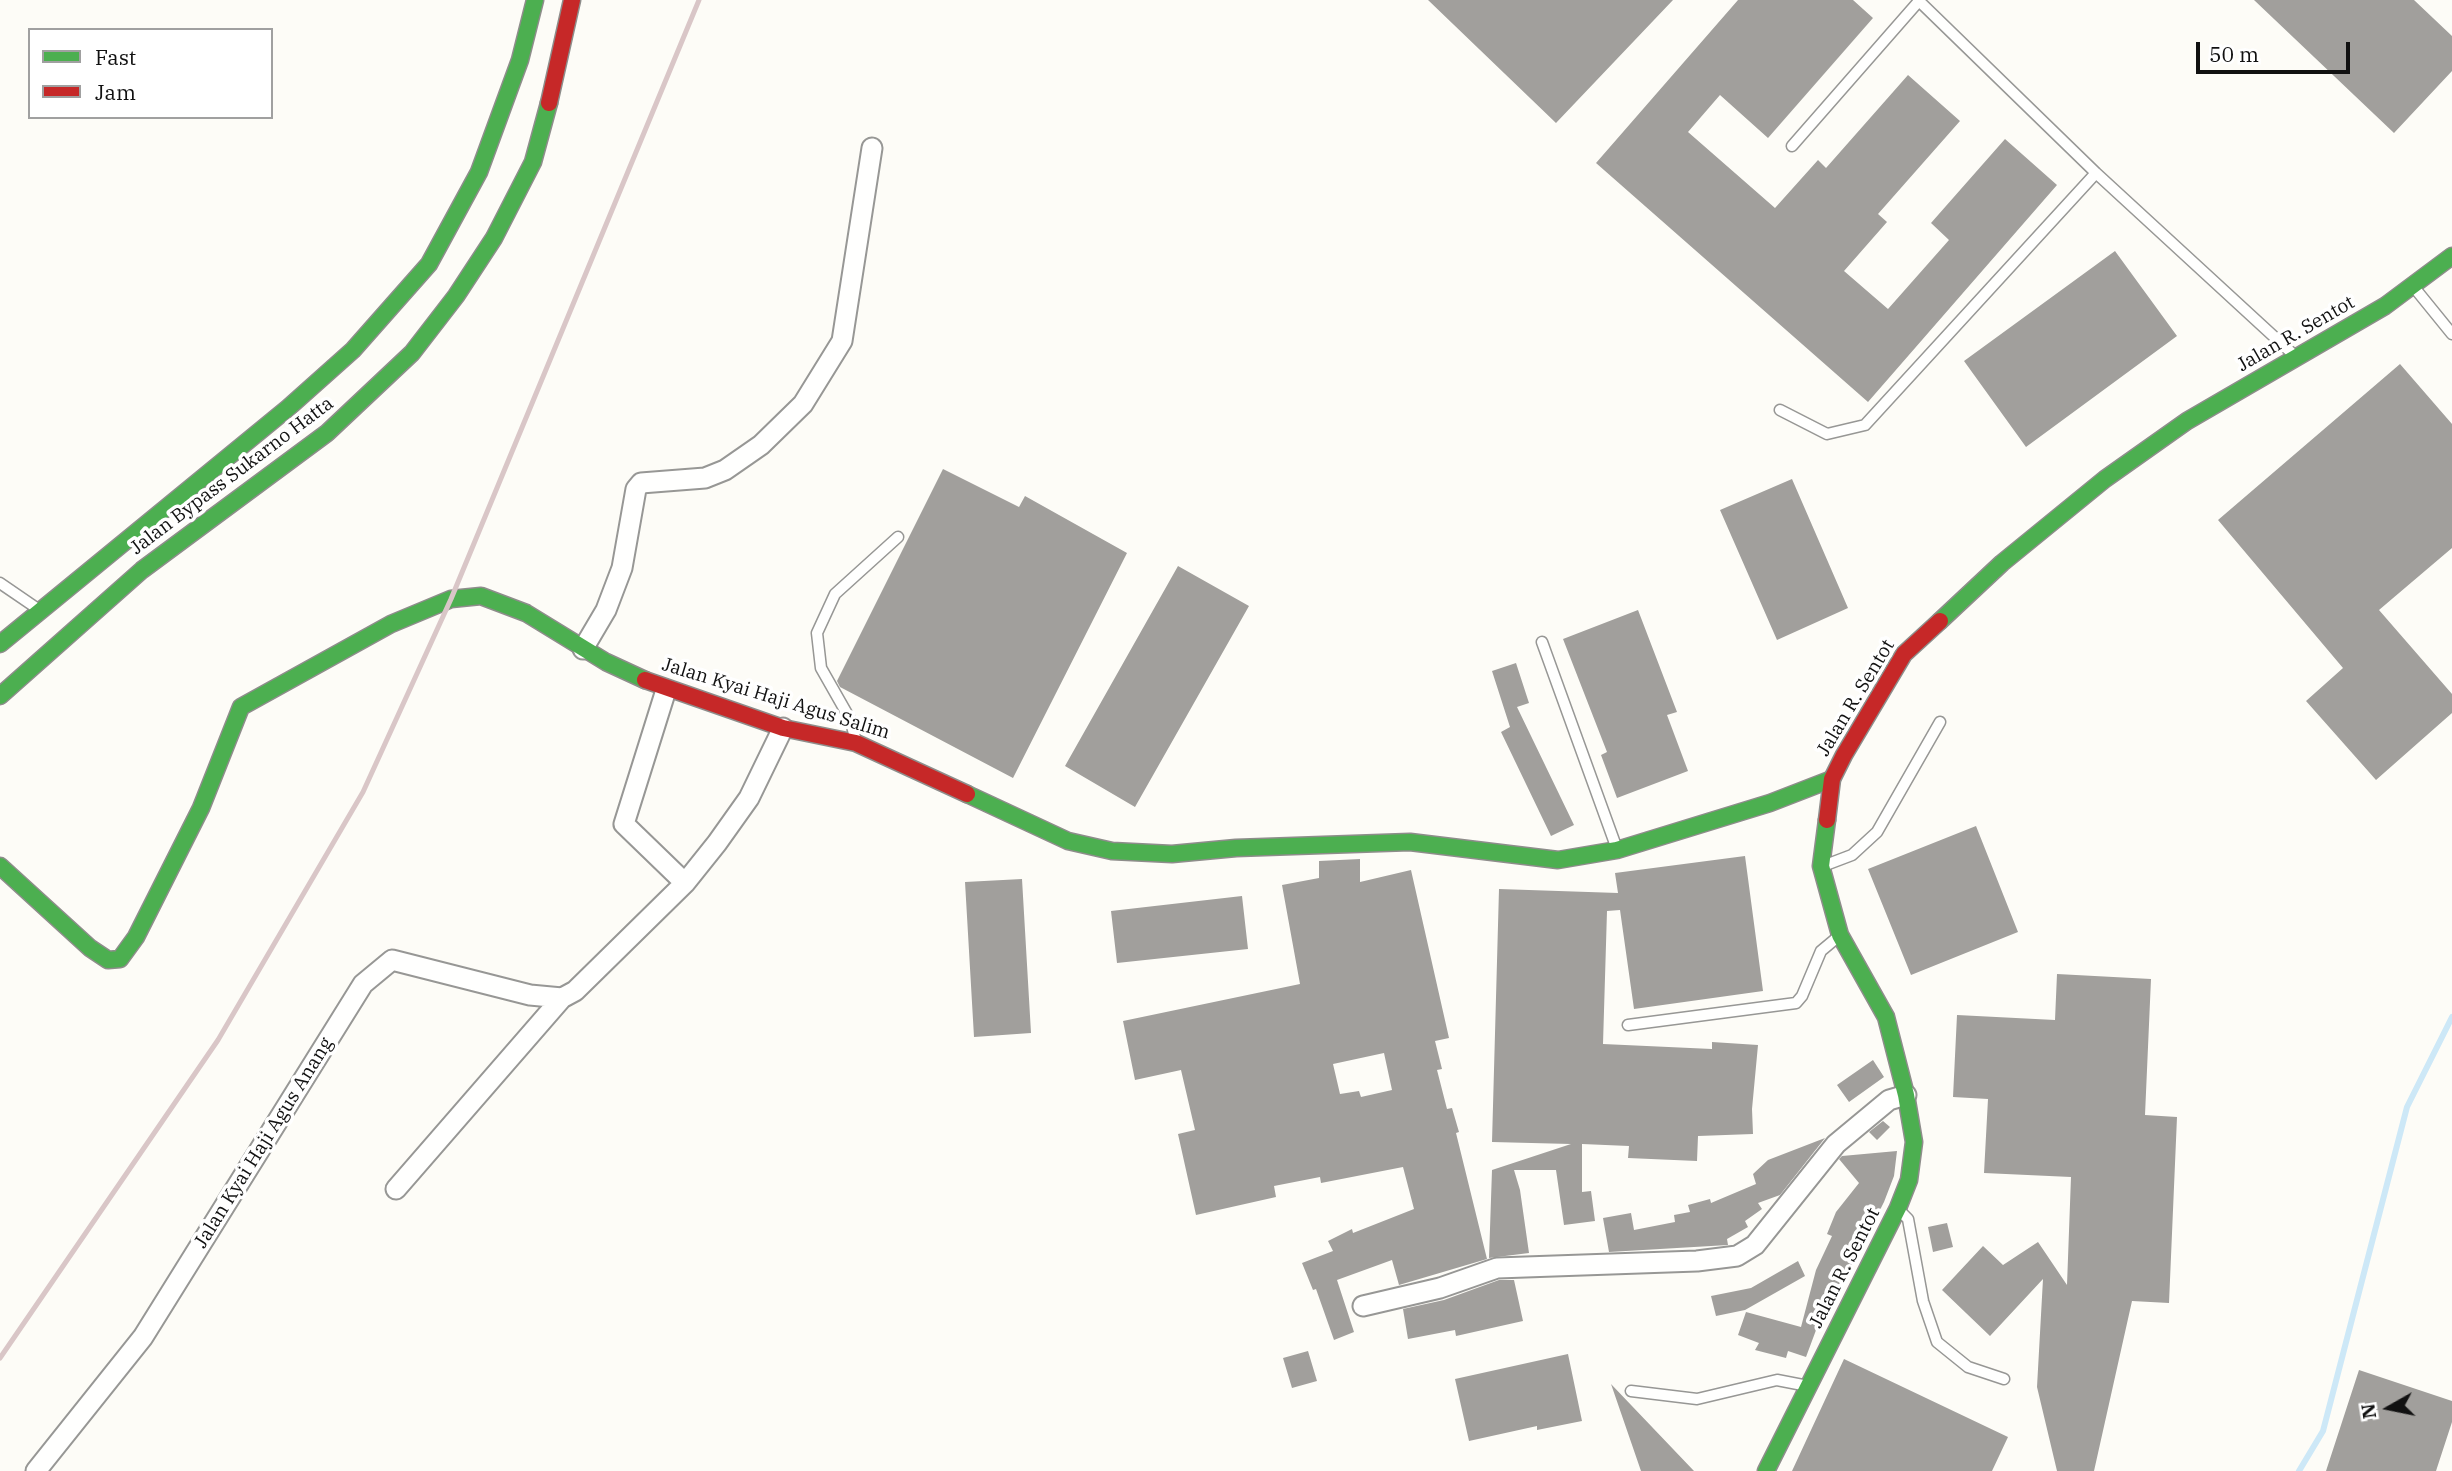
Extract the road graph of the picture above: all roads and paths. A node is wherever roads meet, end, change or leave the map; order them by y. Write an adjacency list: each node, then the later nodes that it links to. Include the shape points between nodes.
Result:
1 (535, 0): 14 (main road, Jalan Bypass Sukarno Hatta, via 520,60 479,172 429,264 353,350)
2 (572, 0): 19 (main road, Jalan Bypass Sukarno Hatta, via 533,162 494,238 412,353 327,433 142,570)
3 (1918, 1): 4 (lane); 6 (lane)
4 (1792, 145)
5 (872, 148): 17 (street, via 842,341 803,404 761,445 705,478 641,482 622,568 606,610)
6 (2096, 173): 10 (lane); 11 (lane, via 1865,425 1827,433)
7 (2452, 256): 8 (main road, Jalan R. Sentot)
8 (2413, 286): 9 (lane); 10 (main road, Jalan R. Sentot)
9 (2452, 334)
10 (2298, 358): 23 (main road, Jalan R. Sentot, via 2187,421 2105,479 2002,563 1904,654)
11 (1780, 410)
12 (898, 537): 22 (lane, via 835,594 817,633 821,668 850,719)
13 (0, 583): 14 (lane)
14 (41, 612): 16 (main road, Jalan Bypass Sukarno Hatta)
15 (1542, 642): 24 (lane)
16 (0, 644)
17 (583, 649): 18 (main road, Jalan Kyai Haji Agus Salim); 25 (main road, Jalan Kyai Haji Agus Salim, via 526,613 481,596 452,599 391,624 240,707 201,808 136,937 120,959 108,960 90,948)
18 (666, 690): 21 (main road, Jalan Kyai Haji Agus Salim); 27 (street, via 624,824)
19 (0, 696)
20 (1940, 722): 26 (lane, via 1877,832 1852,855)
21 (783, 728): 22 (main road, Jalan Kyai Haji Agus Salim); 27 (street, via 749,798)
22 (856, 743): 24 (main road, Jalan Kyai Haji Agus Salim, via 1068,841 1112,851 1172,854 1410,842 1558,860)
23 (1832, 779): 24 (main road, Jalan Kyai Haji Agus Salim); 26 (main road, Jalan R. Sentot)
24 (1617, 850)
25 (0, 866)
26 (1821, 866): 28 (main road, Jalan R. Sentot)
27 (685, 883): 29 (street, via 575,991)
28 (1840, 934): 30 (lane, via 1821,951 1796,1003); 31 (main road, Jalan R. Sentot, via 1886,1017)
29 (562, 998): 32 (street); 38 (street, Jalan Kyai Haji Agus Anang, via 530,995 392,960 363,984 143,1337)
30 (1628, 1025)
31 (1906, 1095): 33 (main road, Jalan R. Sentot, via 1914,1142 1909,1180); 34 (street, via 1889,1100 1836,1144 1755,1245 1737,1256 1497,1268 1440,1288)
32 (397, 1189)
33 (1898, 1209): 35 (lane, via 1908,1219 1923,1301 1937,1342 1968,1367); 36 (main road, Jalan R. Sentot)
34 (1363, 1306)
35 (2004, 1378)
36 (1809, 1387): 37 (lane, via 1777,1380 1697,1399); 39 (main road, Jalan R. Sentot)
37 (1630, 1391)
38 (36, 1471)
39 (1766, 1471)

